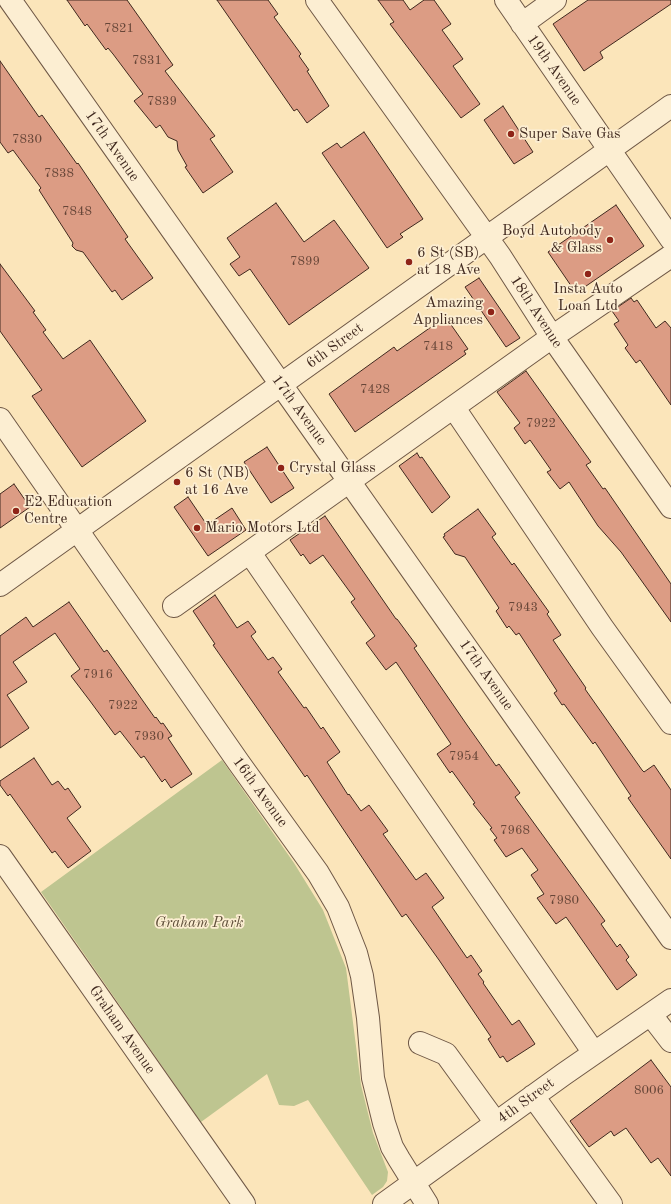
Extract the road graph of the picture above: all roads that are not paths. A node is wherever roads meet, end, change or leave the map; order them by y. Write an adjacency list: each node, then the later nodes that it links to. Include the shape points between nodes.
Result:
1 (10, 0): 12 (street, 17th Avenue)
2 (317, 0): 8 (street, 18th Avenue)
3 (506, 0): 5 (street, 19th Avenue)
4 (555, 0): 5 (street)
5 (522, 24): 7 (street, 19th Avenue)
6 (671, 106): 7 (street, 6th Street)
7 (610, 150): 8 (street, 6th Street); 9 (street, 19th Avenue)
8 (486, 238): 11 (street, 18th Avenue); 12 (street, 6th Street)
9 (671, 239)
10 (671, 256): 11 (street)
11 (552, 338): 13 (street); 16 (street, 18th Avenue)
12 (281, 384): 15 (street, 17th Avenue); 17 (street, 6th Street)
13 (454, 408): 15 (street); 21 (street)
14 (0, 420): 17 (street, 16th Avenue)
15 (350, 482): 18 (street); 23 (street, 17th Avenue)
16 (671, 507)
17 (77, 530): 19 (street, 6th Street); 31 (street, 16th Avenue, via 318,873 338,907 362,976 373,1078 381,1111 392,1147)
18 (250, 553): 20 (street); 28 (street)
19 (0, 585)
20 (174, 606)
21 (671, 724)
22 (0, 856): 32 (street, Graham Avenue)
23 (671, 938)
24 (671, 1000): 25 (street, 4th Street)
25 (651, 1015): 26 (street); 28 (street, 4th Street)
26 (671, 1041)
27 (420, 1043): 30 (street, via 446,1054)
28 (594, 1053): 29 (street, 4th Street)
29 (533, 1096): 30 (street, 4th Street); 35 (street)
30 (496, 1122): 31 (street, 4th Street)
31 (413, 1182): 33 (street, 4th Street); 34 (street, 16th Avenue)
32 (244, 1204)
33 (384, 1204)
34 (427, 1204)
35 (611, 1204)

